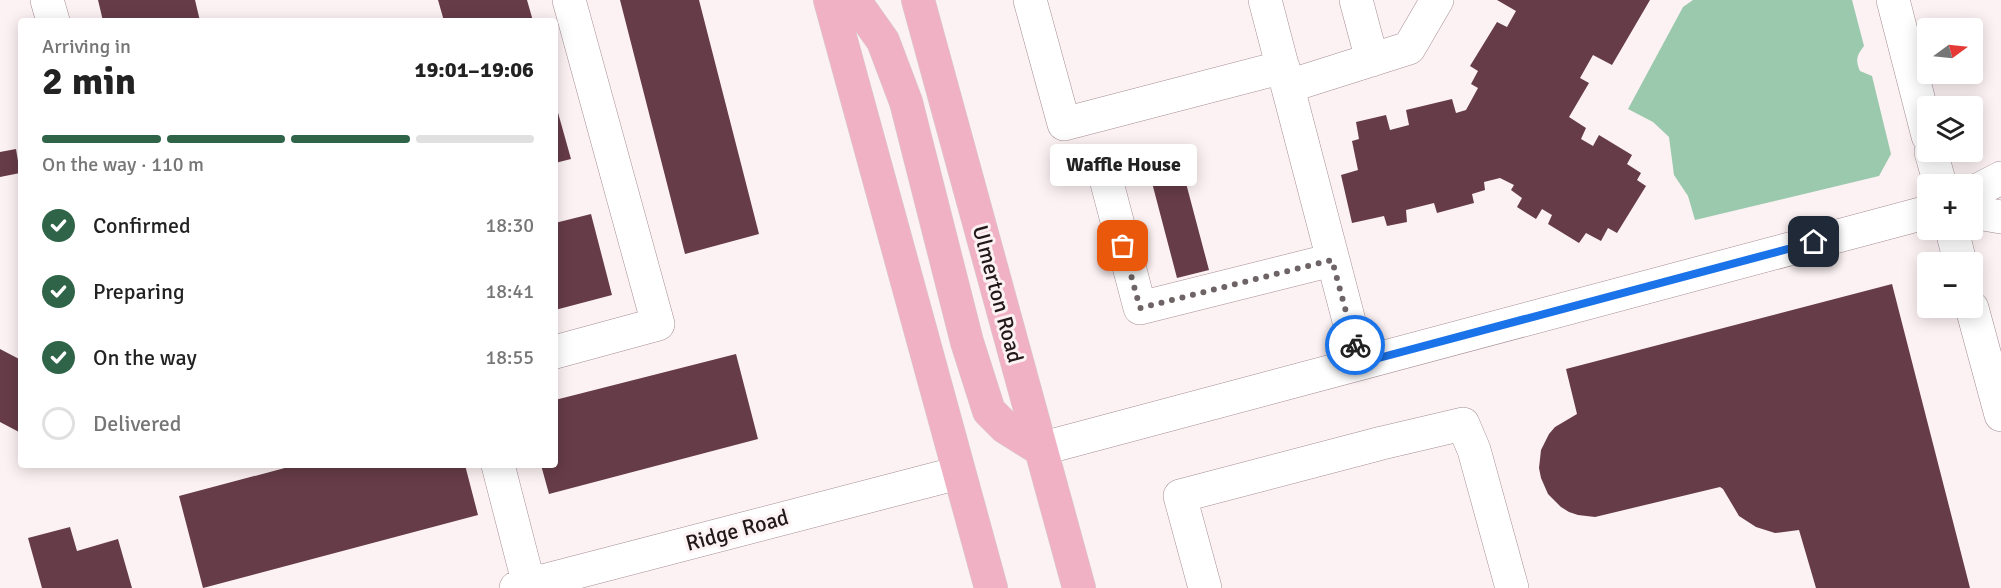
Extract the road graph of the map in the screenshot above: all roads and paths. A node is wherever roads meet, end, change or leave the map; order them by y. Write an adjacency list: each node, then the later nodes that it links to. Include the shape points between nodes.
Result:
1 (48, 0): 11 (street)
2 (569, 0): 23 (street, via 658,324)
3 (830, 0): 28 (main road)
4 (854, 0): 26 (main road, via 883,41 906,102 967,342 989,411 1005,427)
5 (917, 0): 26 (main road, Ulmerton Road)
6 (1030, 0): 13 (street, via 1065,124)
7 (1265, 0): 13 (street)
8 (1356, 0): 12 (street)
9 (1437, 0): 12 (street, via 1409,48)
10 (1893, 0): 14 (street)
11 (52, 18)
12 (1372, 60): 13 (street)
13 (1286, 76): 21 (street)
14 (1918, 96)
15 (2001, 178): 17 (street)
16 (1107, 183): 21 (street, via 1140,308)
17 (1983, 187)
18 (1983, 214): 20 (street)
19 (1917, 215): 24 (street)
20 (2001, 218)
21 (1332, 260): 24 (street)
22 (1975, 318): 25 (street)
23 (558, 351)
24 (1360, 363): 26 (street)
25 (2001, 415)
26 (1040, 448): 32 (main road, Ulmerton Road)
27 (499, 468): 30 (street)
28 (958, 472): 29 (street, Ridge Road); 31 (main road)
29 (572, 580): 30 (street, Ridge Road)
30 (522, 586)
31 (991, 588)
32 (1079, 588)
33 (1205, 588): 34 (street, via 1180,496 1462,424 1474,450)
34 (1512, 588)

